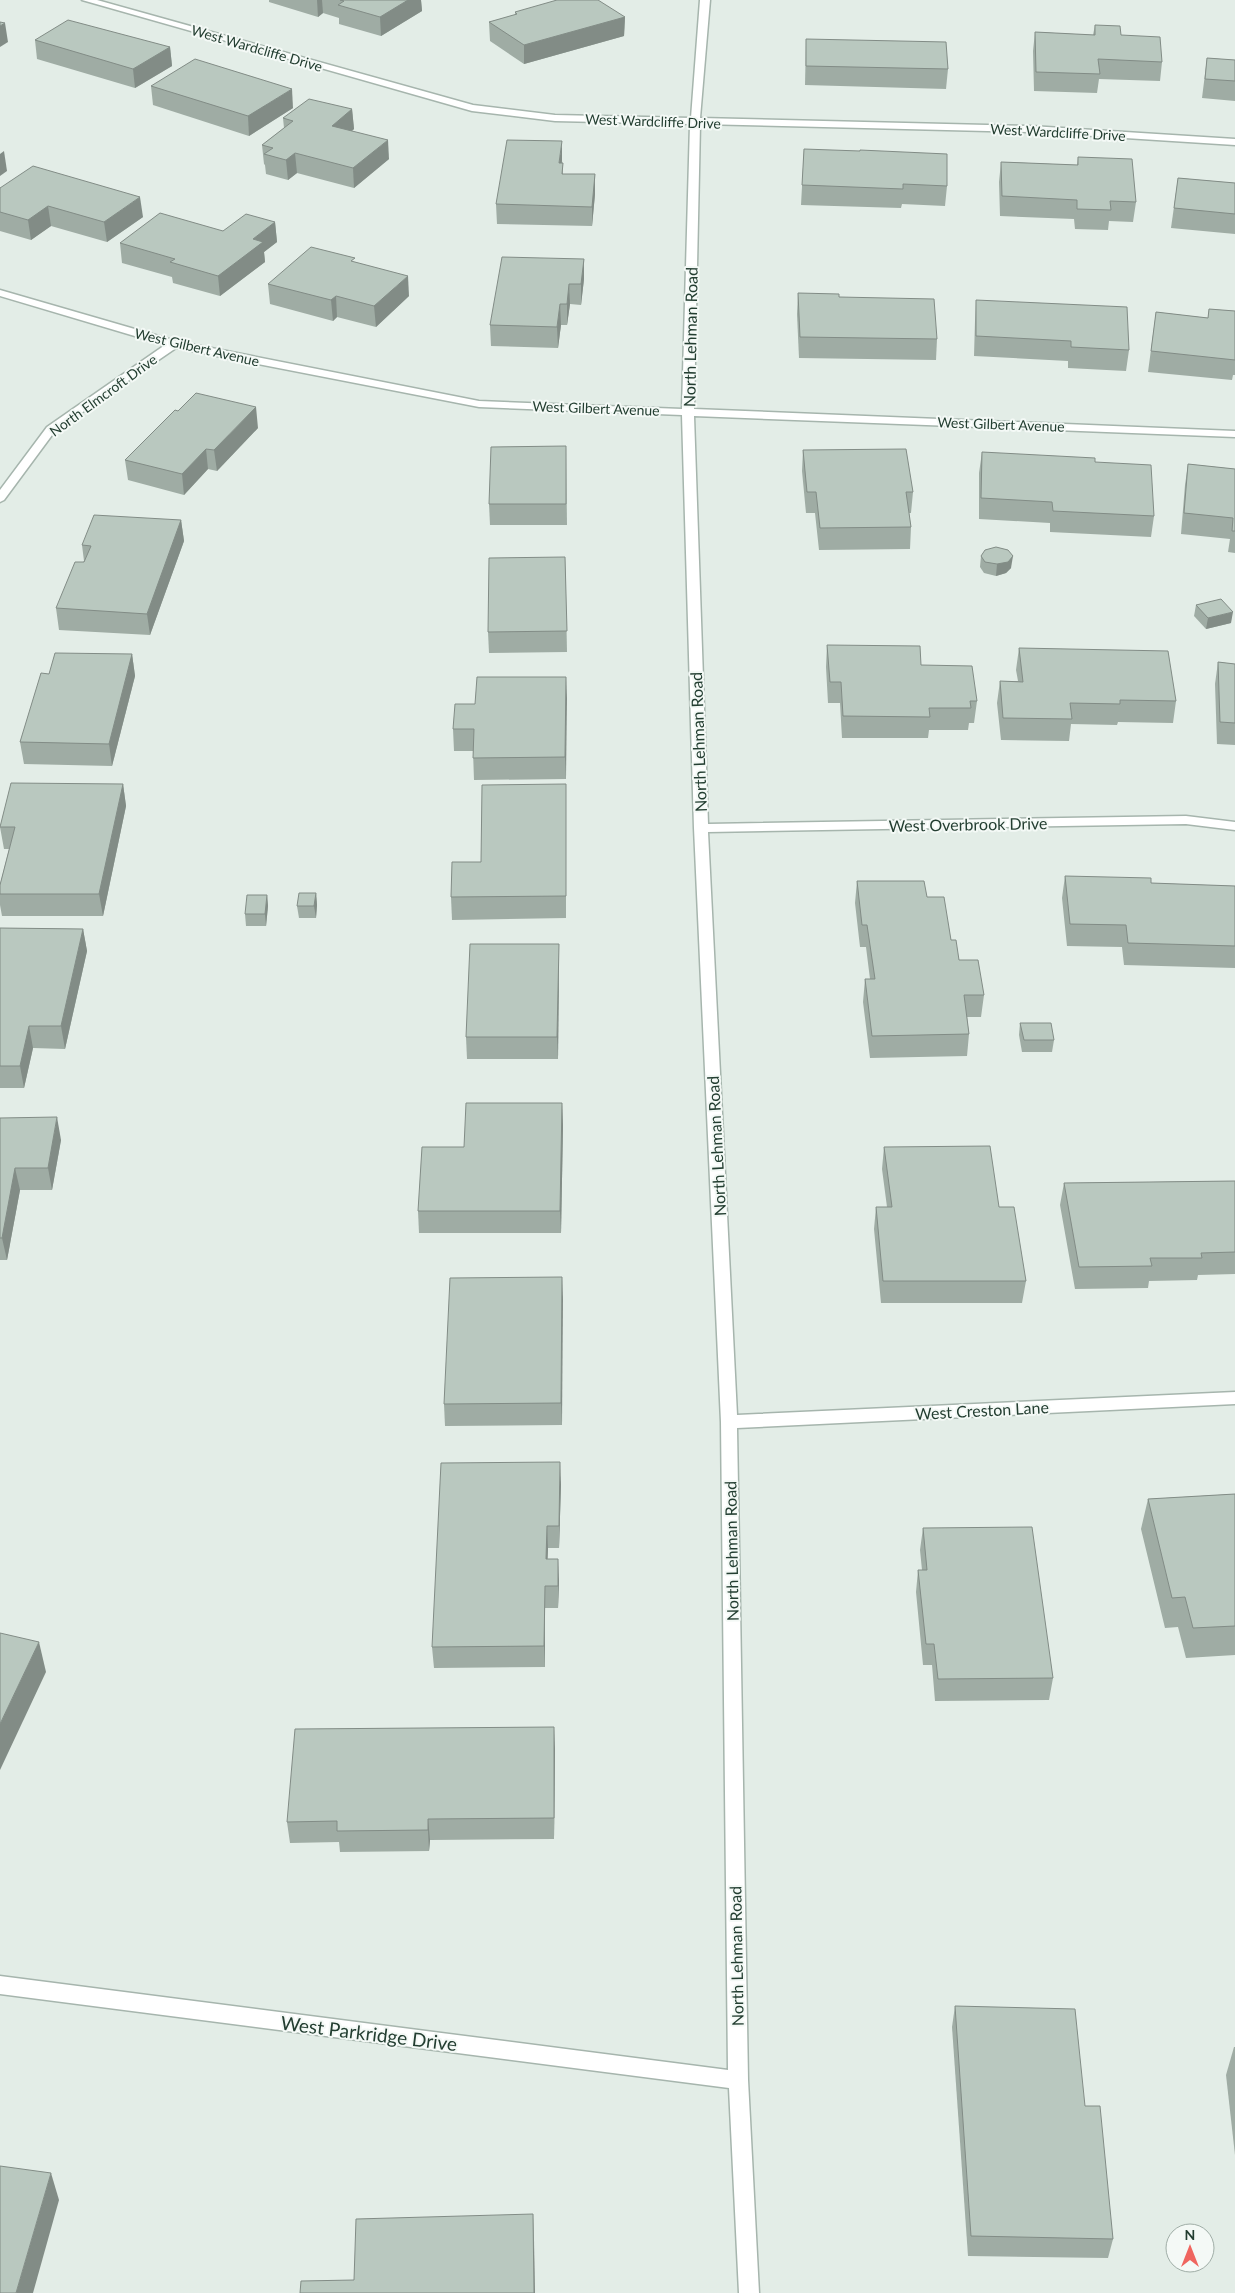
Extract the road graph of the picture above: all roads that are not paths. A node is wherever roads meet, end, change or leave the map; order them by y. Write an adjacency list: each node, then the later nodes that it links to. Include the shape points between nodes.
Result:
1 (87, 0): 3 (street, West Wardcliffe Drive, via 472,108 555,118)
2 (705, 0): 3 (street, North Lehman Road)
3 (695, 123): 4 (street, West Wardcliffe Drive, via 1031,129); 7 (street, North Lehman Road)
4 (1235, 142)
5 (0, 292): 6 (street, West Gilbert Avenue)
6 (174, 344): 7 (street, West Gilbert Avenue, via 478,404); 9 (street, North Elmcroft Drive, via 51,429)
7 (688, 412): 8 (street, West Gilbert Avenue); 11 (street, North Lehman Road)
8 (1235, 434)
9 (0, 498)
10 (1235, 826): 11 (street, West Overbrook Drive, via 1186,820)
11 (701, 828): 13 (street, North Lehman Road)
12 (1235, 1398): 13 (street, West Creston Lane)
13 (730, 1422): 15 (street, North Lehman Road)
14 (0, 1985): 15 (street, West Parkridge Drive)
15 (738, 2080): 16 (street, North Lehman Road)
16 (749, 2293)

